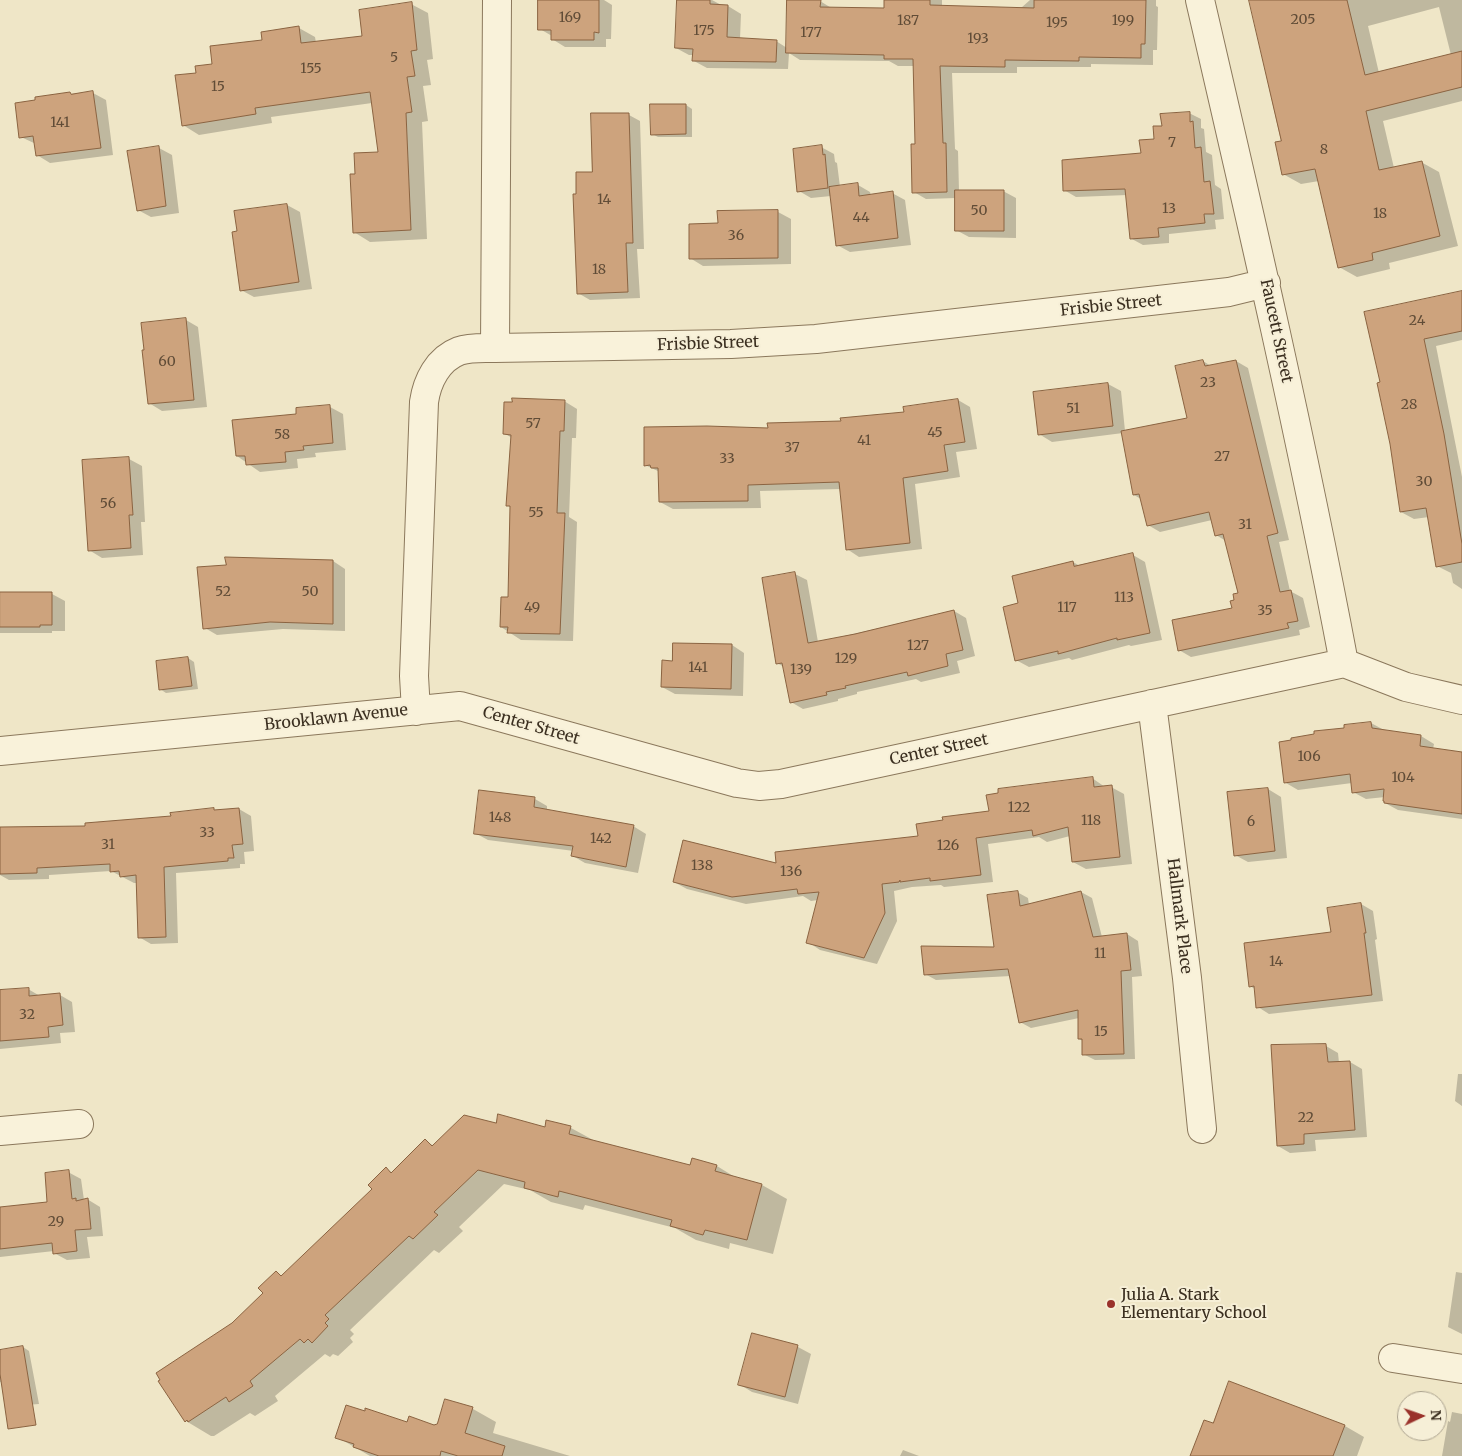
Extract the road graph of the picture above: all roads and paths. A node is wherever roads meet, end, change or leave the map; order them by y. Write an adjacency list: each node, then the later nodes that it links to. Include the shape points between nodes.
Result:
1 (497, 0): 4 (street)
2 (1200, 0): 3 (street, Faucett Street)
3 (1266, 283): 4 (street, Frisbie Street, via 1229,292 816,339 731,344); 5 (street, Faucett Street)
4 (495, 348): 8 (street, Brooklawn Avenue, via 459,351 432,375 426,391 414,676)
5 (1344, 663): 6 (street, via 1406,687); 7 (street, Center Street)
6 (1462, 700)
7 (1152, 704): 8 (street, Center Street, via 781,784 759,786 737,783 460,706); 11 (street, Hallmark Place, via 1187,978)
8 (416, 711): 9 (street, Brooklawn Avenue)
9 (0, 752)
10 (79, 1124): 12 (street)
11 (1202, 1129)
12 (0, 1131)
13 (1393, 1358): 14 (street)
14 (1462, 1369)

